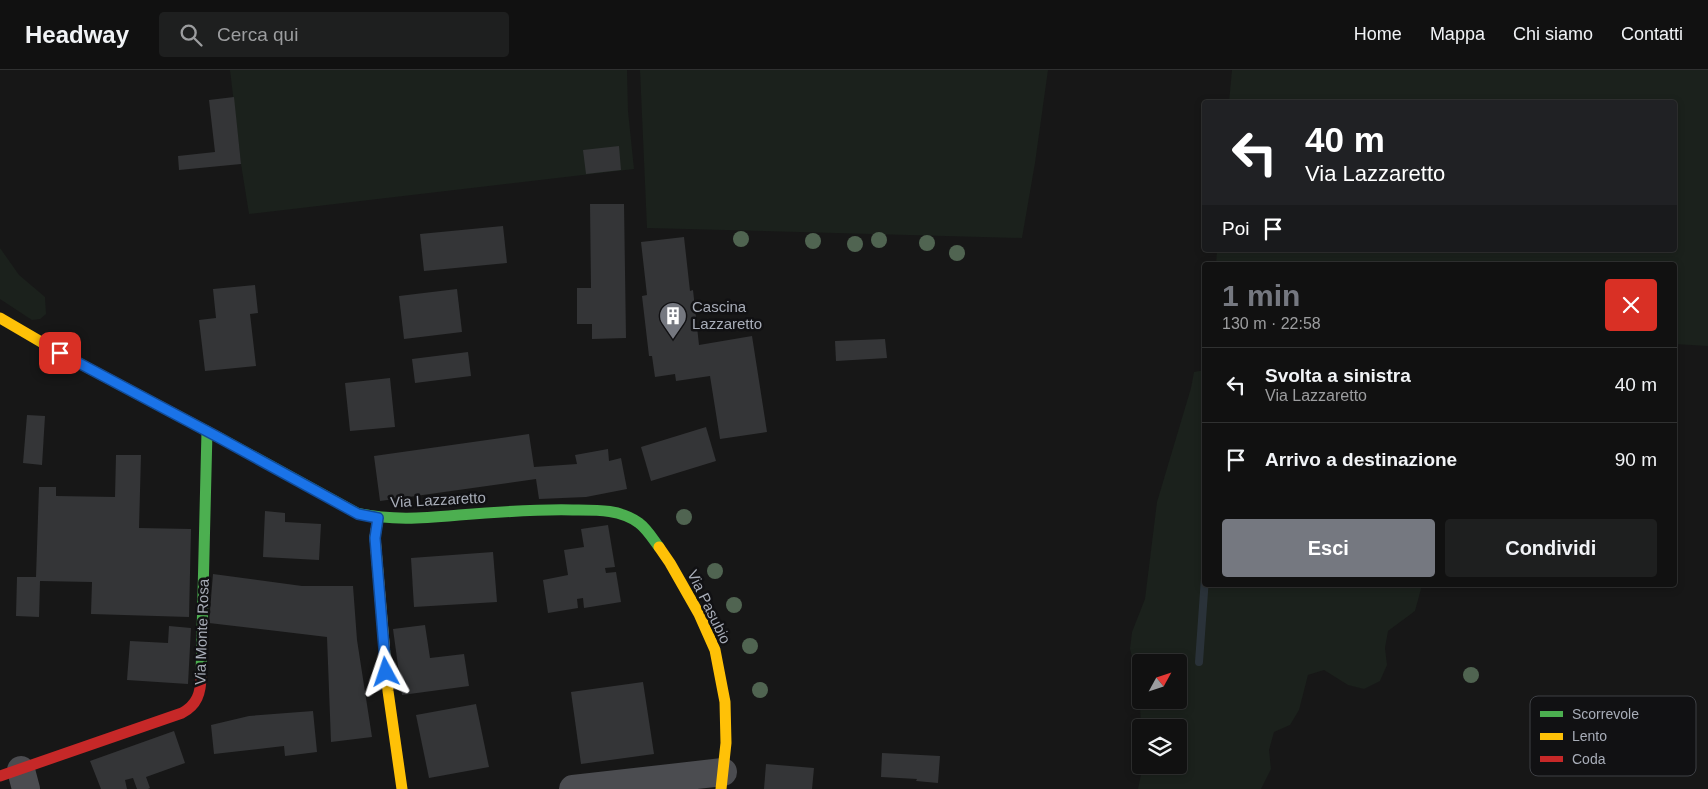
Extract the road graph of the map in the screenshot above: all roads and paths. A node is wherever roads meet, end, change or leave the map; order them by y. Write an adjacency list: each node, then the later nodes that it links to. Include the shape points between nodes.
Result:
1 (0, 318): 2 (street, Via Lazzaretto)
2 (207, 430): 4 (street, Via Lazzaretto, via 358,514); 5 (street, Via Monte Rosa, via 198,702 182,713)
3 (627, 517): 4 (street, Via Lazzaretto, via 610,511 540,508 404,519); 6 (street, Via Pasubio, via 638,523 659,545 699,614 715,650 725,702 726,743)
4 (378, 518): 7 (street, via 375,538 388,691)
5 (16, 778)
6 (722, 781): 8 (street)
7 (402, 789)
8 (572, 789)

